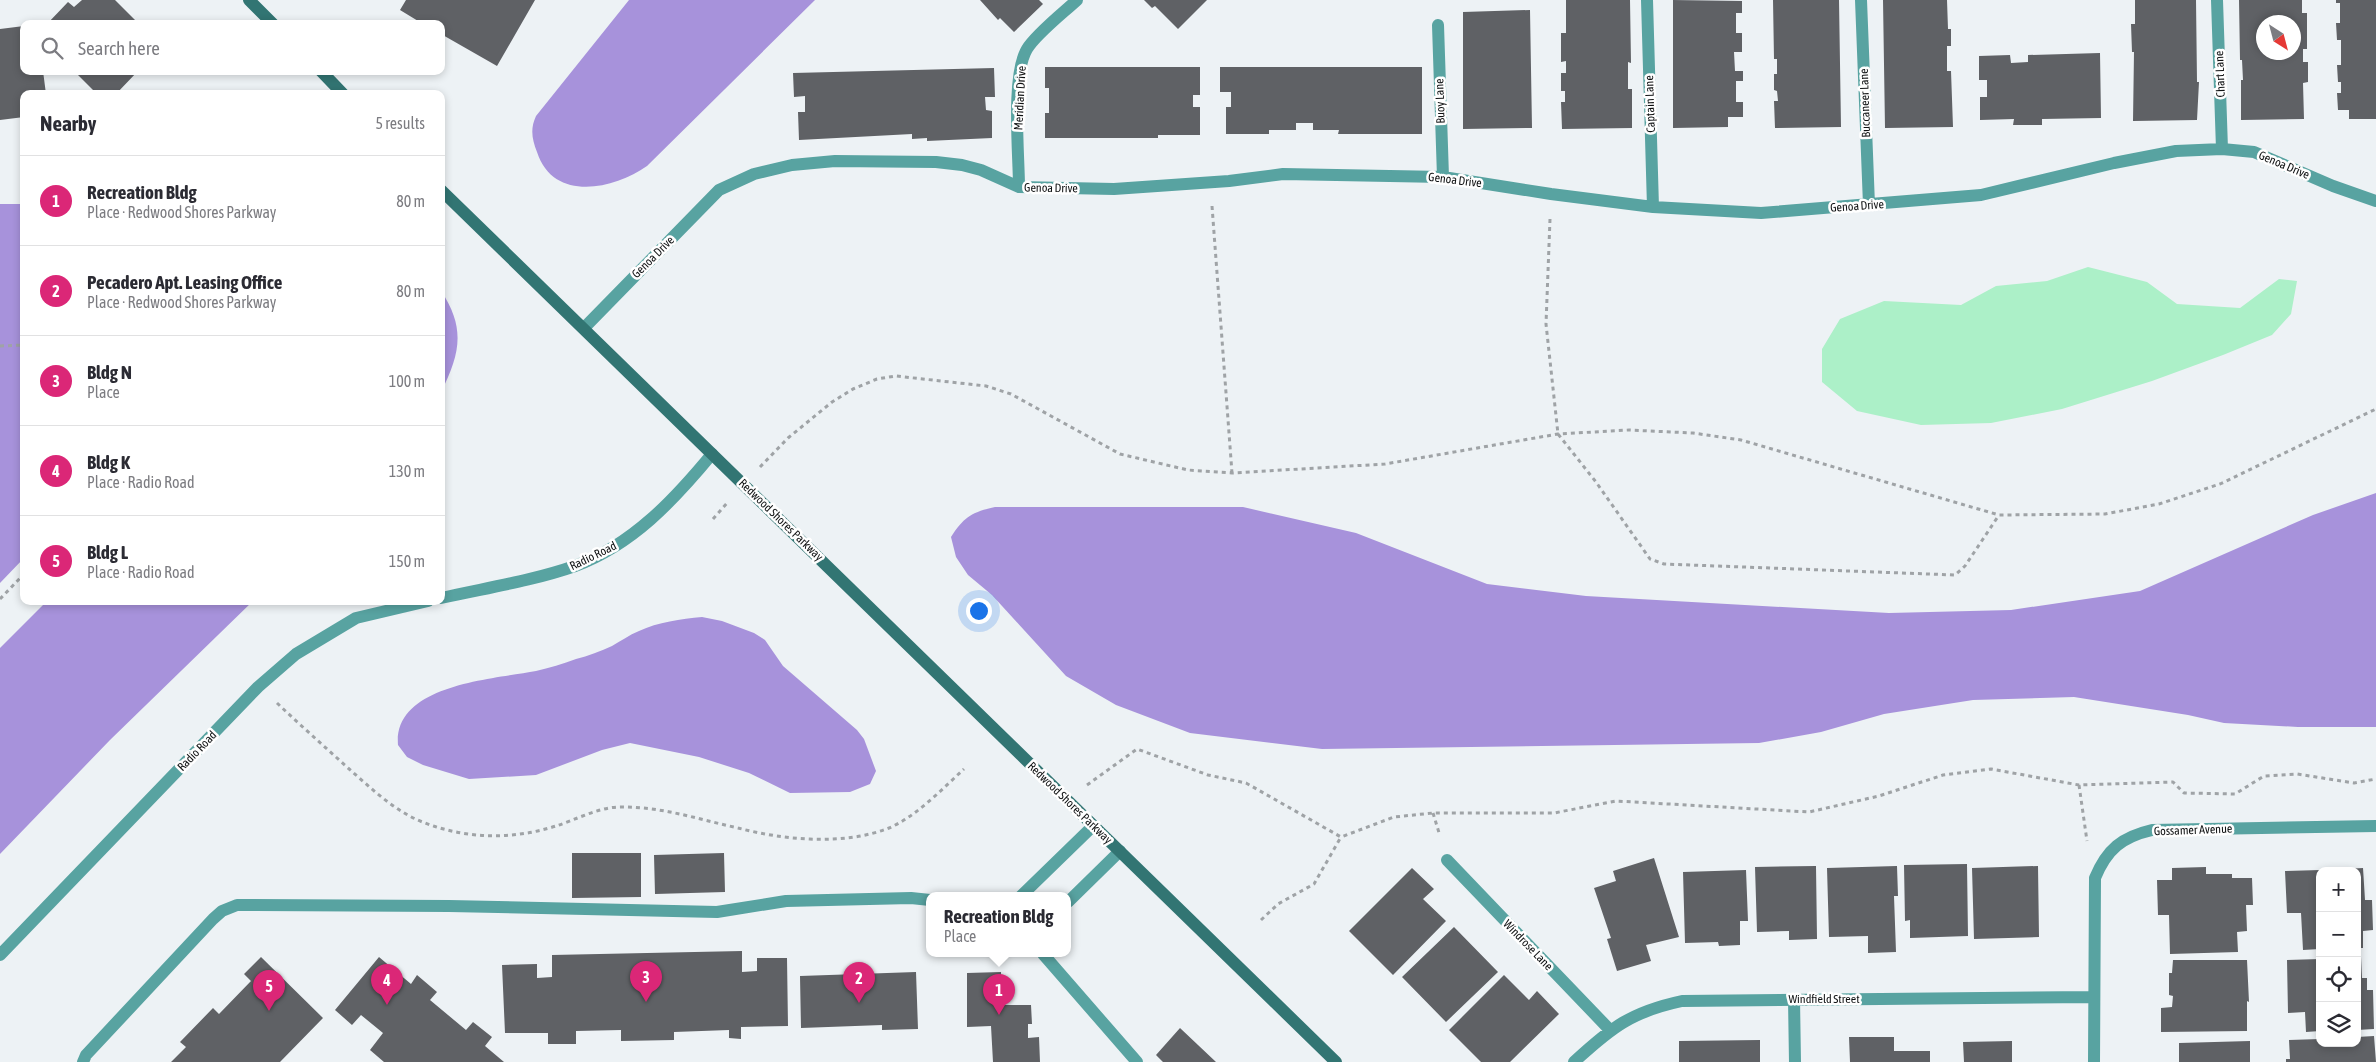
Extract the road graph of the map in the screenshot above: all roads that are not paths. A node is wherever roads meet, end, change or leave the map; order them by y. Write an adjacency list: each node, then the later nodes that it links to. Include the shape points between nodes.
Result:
1 (249, 0): 6 (street)
2 (1077, 0): 12 (street, Meridian Drive, via 1028,48 1022,61 1019,80)
3 (1647, 0): 16 (street, Captain Lane)
4 (1861, 0): 15 (street, Buccaneer Lane)
5 (2217, 0): 10 (street, Chart Lane)
6 (269, 20)
7 (1438, 25): 11 (street, Buoy Lane)
8 (325, 75): 9 (street)
9 (339, 90)
10 (2222, 148): 14 (street, Genoa Drive, via 2254,152); 15 (street, Genoa Drive, via 2176,151 2123,161 1981,195)
11 (1443, 177): 12 (street, Genoa Drive, via 1283,174 1114,189); 16 (street, Genoa Drive)
12 (1019, 188): 17 (street, Genoa Drive, via 981,170 936,162 836,161 792,165 754,174 719,190)
13 (445, 194): 17 (street, Redwood Shores Parkway)
14 (2376, 201)
15 (1869, 206): 16 (street, Genoa Drive, via 1761,212)
16 (1653, 207)
17 (584, 328): 18 (street, Redwood Shores Parkway)
18 (712, 454): 19 (street, Radio Road, via 674,498 615,546 563,570); 21 (street, Redwood Shores Parkway)
19 (445, 597)
20 (411, 605): 28 (street, Radio Road, via 356,618 296,654 258,687)
21 (1093, 826): 23 (street, Redwood Shores Parkway); 25 (street)
22 (2376, 826): 30 (street, Gossamer Avenue, via 2152,830 2134,834 2103,859 2095,878)
23 (1120, 851): 26 (street, Redwood Shores Parkway); 35 (street, Redwood Shores Parkway)
24 (1448, 860): 32 (street, Windrose Lane)
25 (1025, 892)
26 (1071, 899)
27 (926, 900): 33 (street, via 786,901 717,912 237,905 222,911 200,932)
28 (0, 955)
29 (1046, 957): 34 (street)
30 (2094, 997): 31 (street, Windfield Street); 38 (street, Gossamer Avenue)
31 (1794, 999): 32 (street, Windfield Street, via 1682,1001 1654,1007); 37 (street)
32 (1610, 1029): 36 (street, Windfield Street)
33 (83, 1062)
34 (1137, 1062)
35 (1336, 1062)
36 (1574, 1062)
37 (1795, 1062)
38 (2094, 1062)

